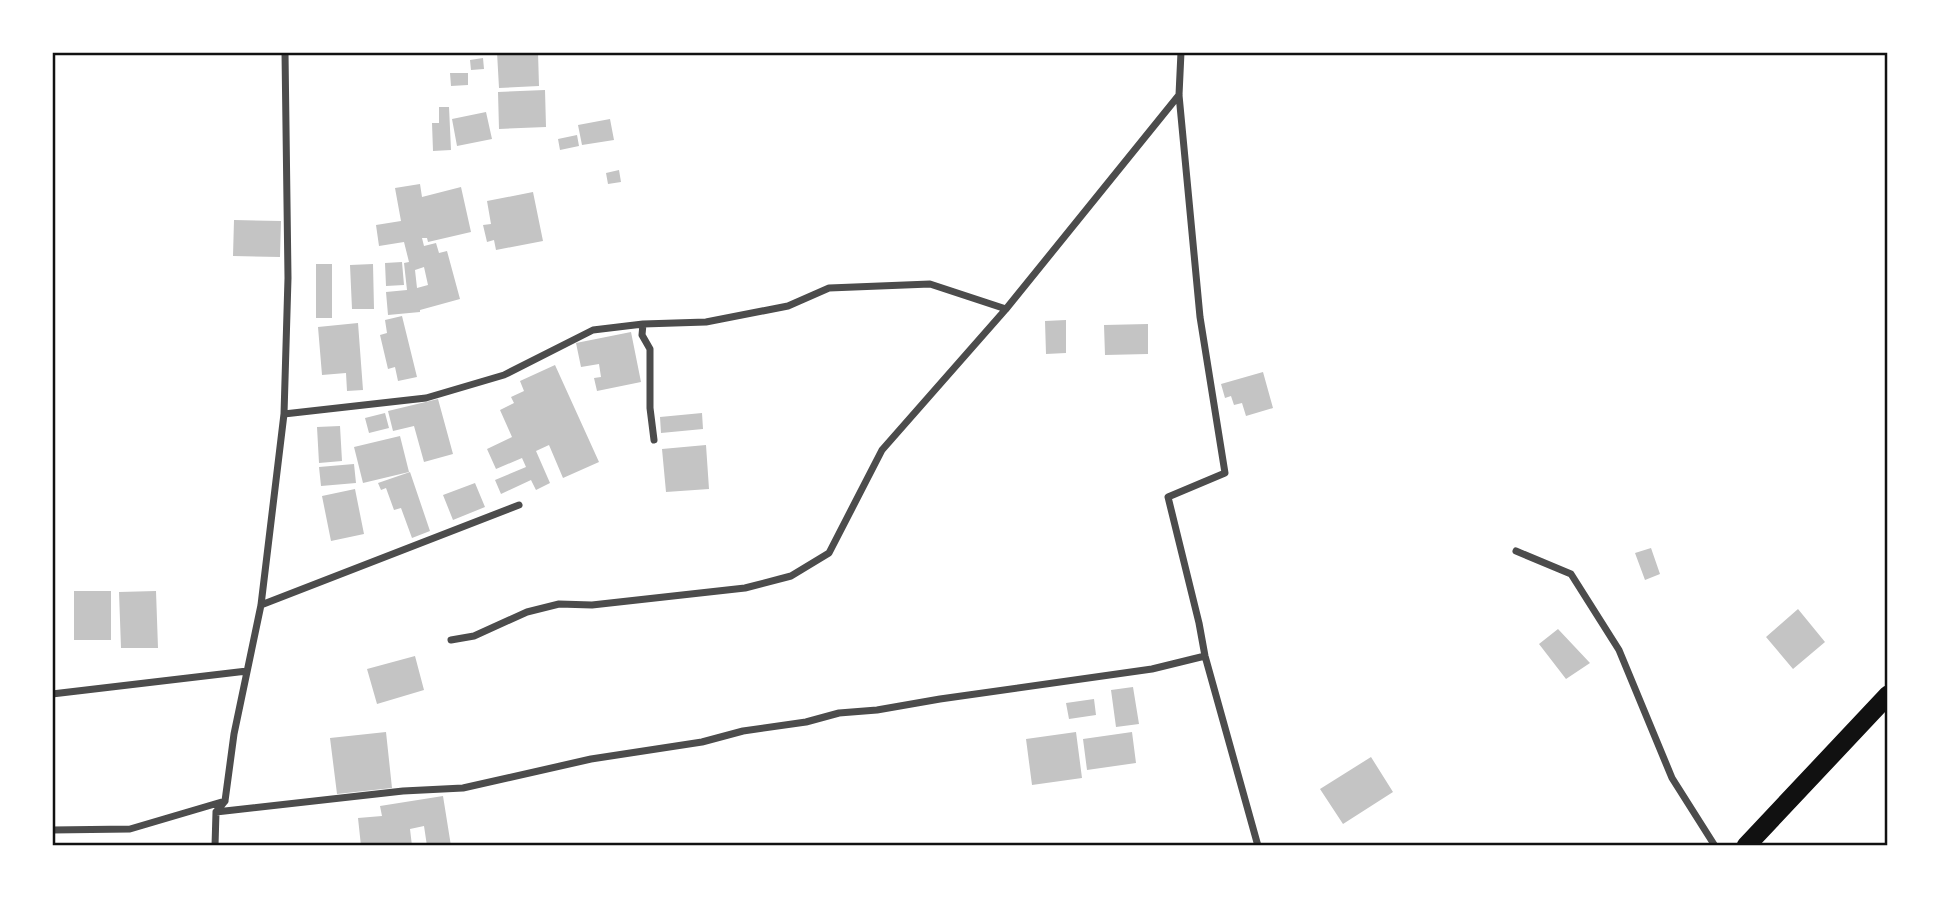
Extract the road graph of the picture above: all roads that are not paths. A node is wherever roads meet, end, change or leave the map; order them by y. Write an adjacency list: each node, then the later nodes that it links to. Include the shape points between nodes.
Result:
1 (285, 52): 6 (street, via 288,278)
2 (1181, 52): 3 (street)
3 (1179, 95): 4 (street); 12 (street, via 1200,317 1225,473 1168,497)
4 (1006, 309): 5 (street, via 930,284 829,288 788,306 705,322); 11 (street, via 882,450 829,553 791,576 745,588 592,605 559,604)
5 (643, 324): 6 (street, via 593,330 504,374 426,398); 7 (street, via 642,335 650,349)
6 (284, 414): 10 (street)
7 (654, 440)
8 (519, 505): 10 (street)
9 (1516, 551): 21 (street, via 1571,574 1619,650 1672,778)
10 (261, 605): 13 (street)
11 (451, 640)
12 (1205, 656): 17 (street, via 1152,669 839,713 463,788); 20 (street)
13 (247, 671): 14 (street); 16 (street)
14 (52, 694)
15 (1888, 695): 22 (highway)
16 (225, 801): 17 (street); 18 (street, via 130,829)
17 (216, 812): 19 (street)
18 (52, 830)
19 (215, 845)
20 (1258, 845)
21 (1715, 845)
22 (1746, 845)

